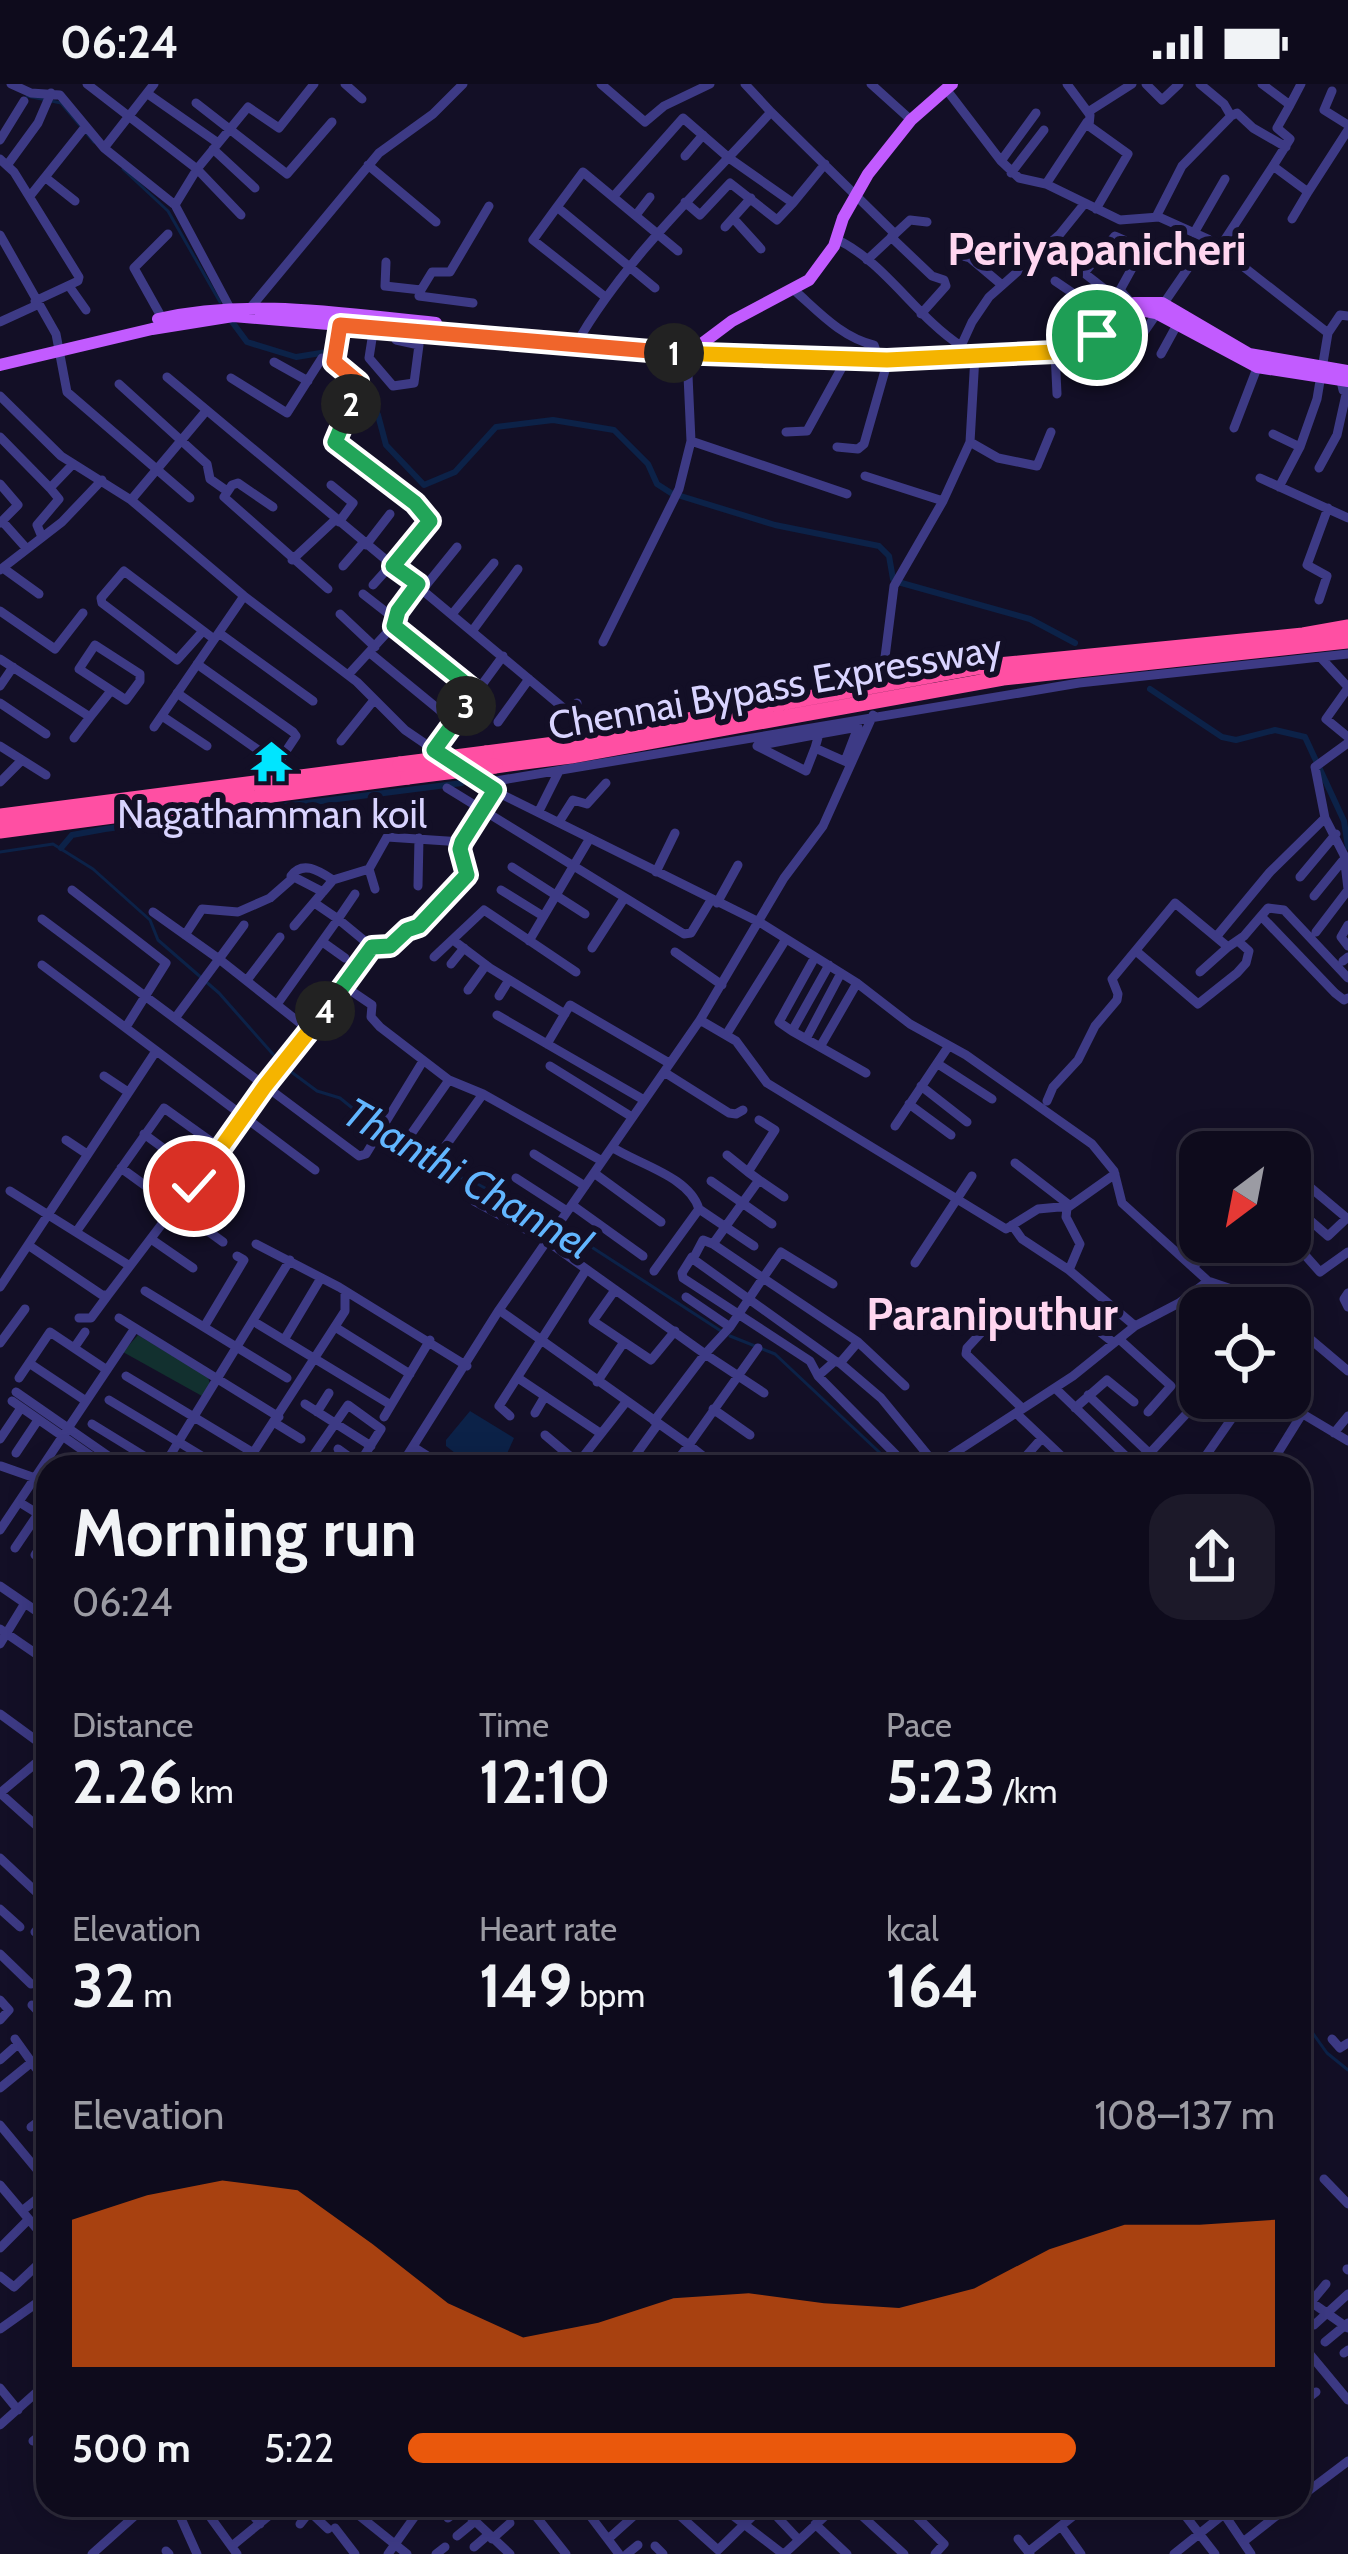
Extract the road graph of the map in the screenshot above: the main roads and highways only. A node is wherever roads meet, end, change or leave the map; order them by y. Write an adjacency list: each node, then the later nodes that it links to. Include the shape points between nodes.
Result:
1 (949, 87): 7 (main road, via 911,120 856,194 823,265)
2 (1161, 309): 7 (main road, via 1125,297 1115,320 1086,343 1055,352 846,360); 9 (main road); 9 (main road)
3 (232, 311): 4 (main road); 4 (main road); 6 (main road); 6 (main road, via 162,318)
4 (342, 320): 5 (main road); 5 (main road)
5 (404, 326): 7 (main road)
6 (60, 347): 8 (main road)
7 (691, 351)
8 (0, 362)
9 (1259, 362): 10 (main road)
10 (1346, 383)
11 (1348, 627): 13 (highway, Chennai Bypass Expressway, via 977,667)
12 (1348, 641): 13 (highway, Chennai Bypass Expressway, via 1003,678)
13 (490, 759): 14 (highway, Chennai Bypass Expressway, bridge)
14 (404, 771): 15 (highway, Chennai Bypass Expressway); 16 (highway, Chennai Bypass Expressway)
15 (0, 816)
16 (0, 831)

